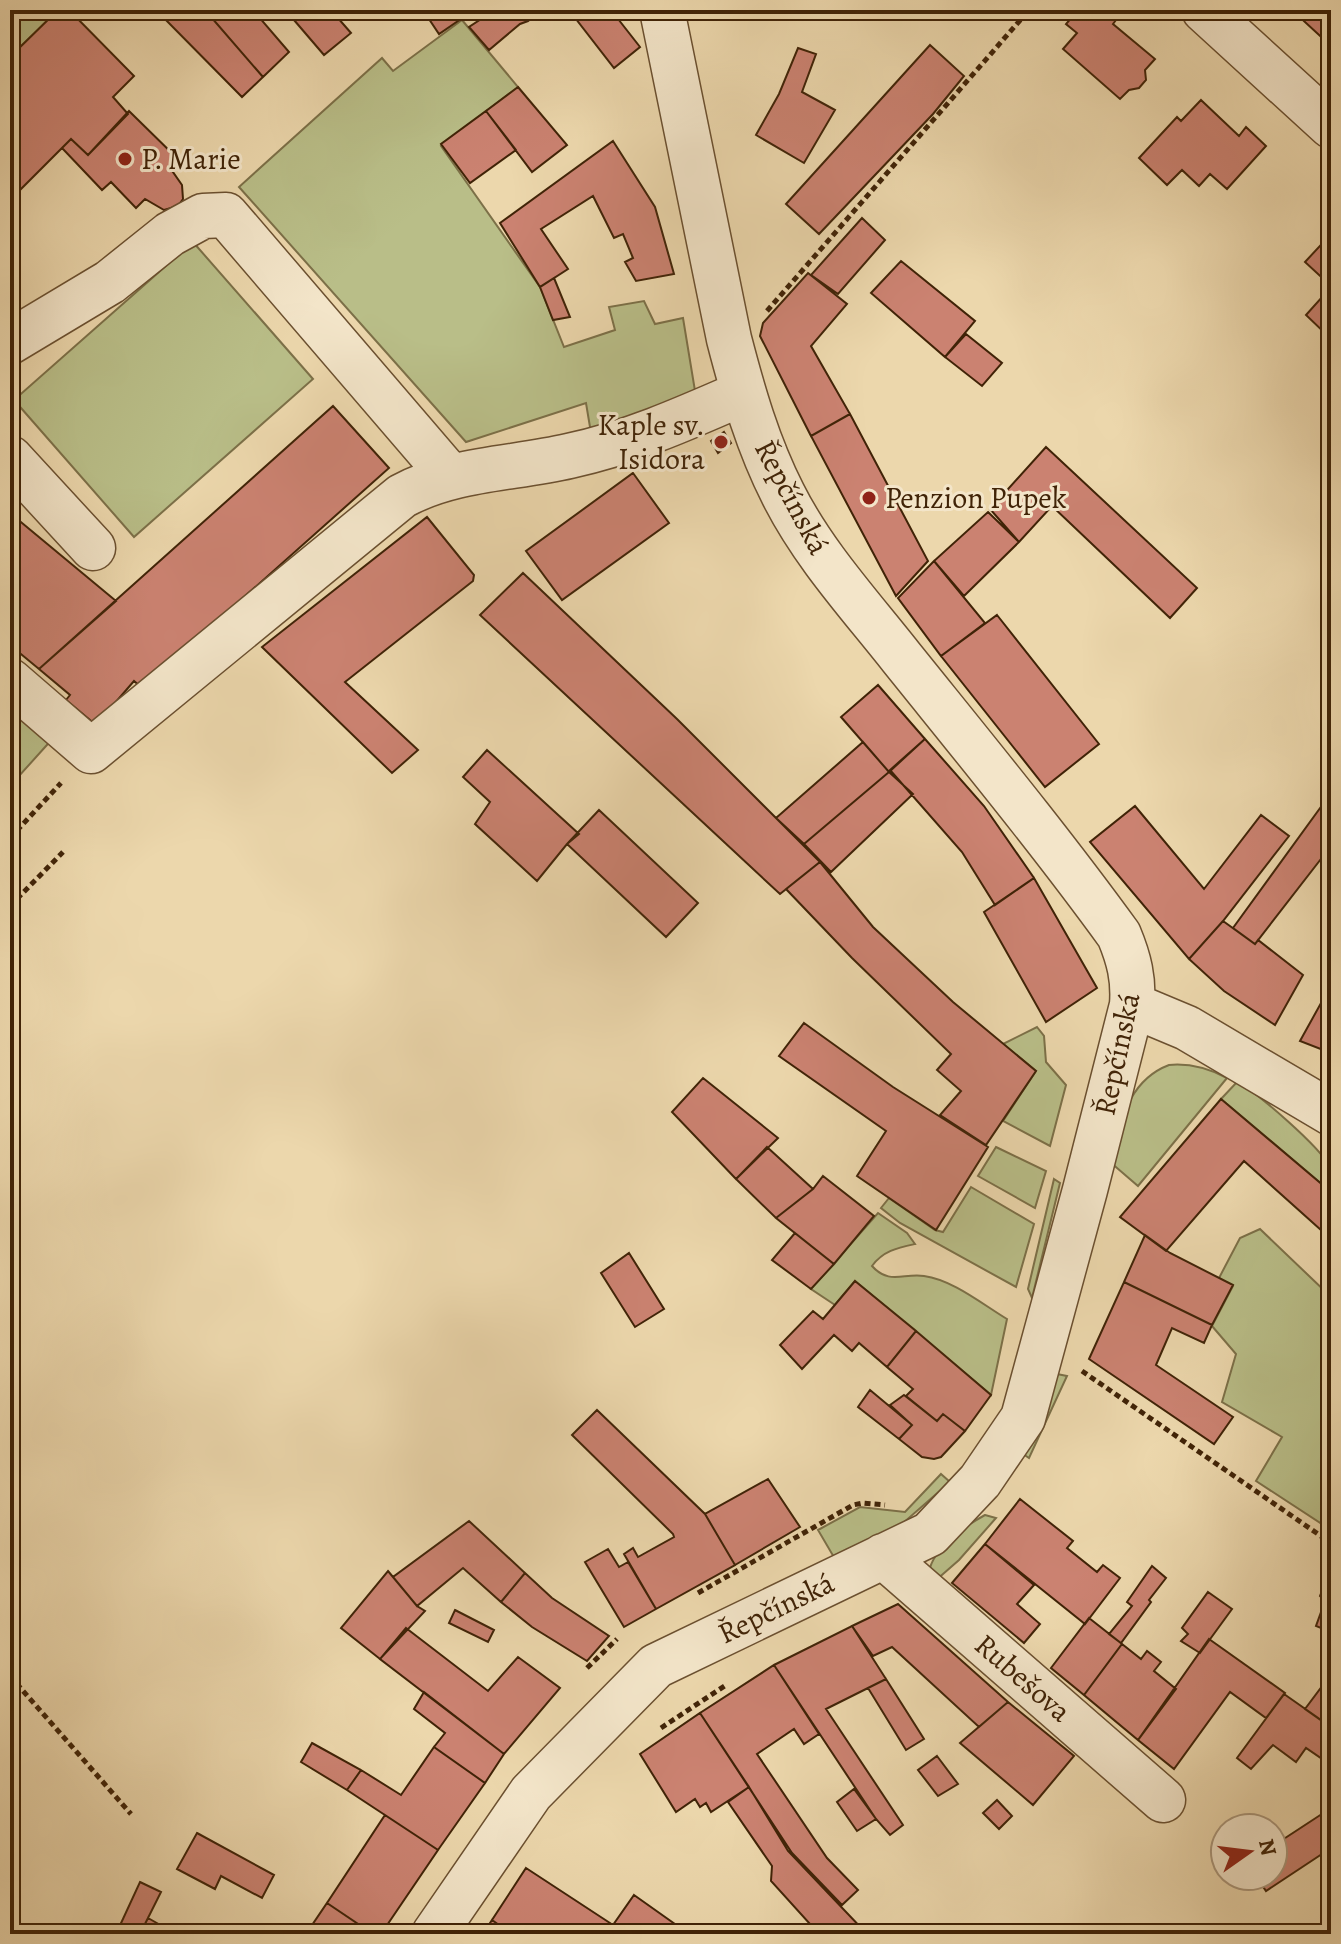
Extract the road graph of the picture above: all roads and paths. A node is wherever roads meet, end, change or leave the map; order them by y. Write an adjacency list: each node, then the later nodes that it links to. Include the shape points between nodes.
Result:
1 (662, 10): 7 (street, Řepčínská)
2 (1029, 10): 5 (path)
3 (1204, 10): 4 (street)
4 (1331, 126)
5 (762, 317)
6 (10, 342): 9 (street, via 110,282 170,234 203,216 226,215)
7 (743, 393): 9 (street, via 611,446); 16 (street, Řepčínská, via 784,496 807,536 1119,935 1134,981)
8 (10, 458): 10 (street)
9 (450, 476): 12 (street, via 402,496)
10 (93, 548)
11 (10, 681): 12 (street)
12 (91, 751): 13 (path)
13 (10, 838)
14 (63, 852): 15 (path)
15 (10, 906)
16 (1132, 1005): 17 (street, via 1187,1028); 18 (street, Řepčínská)
17 (1331, 1113)
18 (1043, 1344): 20 (path); 21 (street, Řepčínská, via 1023,1418 980,1481 930,1534)
19 (889, 1506): 22 (path, via 853,1505)
20 (1331, 1543)
21 (883, 1556): 28 (street, Rubešova); 30 (street, Řepčínská, via 656,1666 531,1793)
22 (691, 1597)
23 (627, 1632): 24 (path)
24 (580, 1675)
25 (10, 1676): 29 (path)
26 (728, 1684): 27 (path)
27 (660, 1729)
28 (1163, 1800)
29 (131, 1814)
30 (434, 1934)

